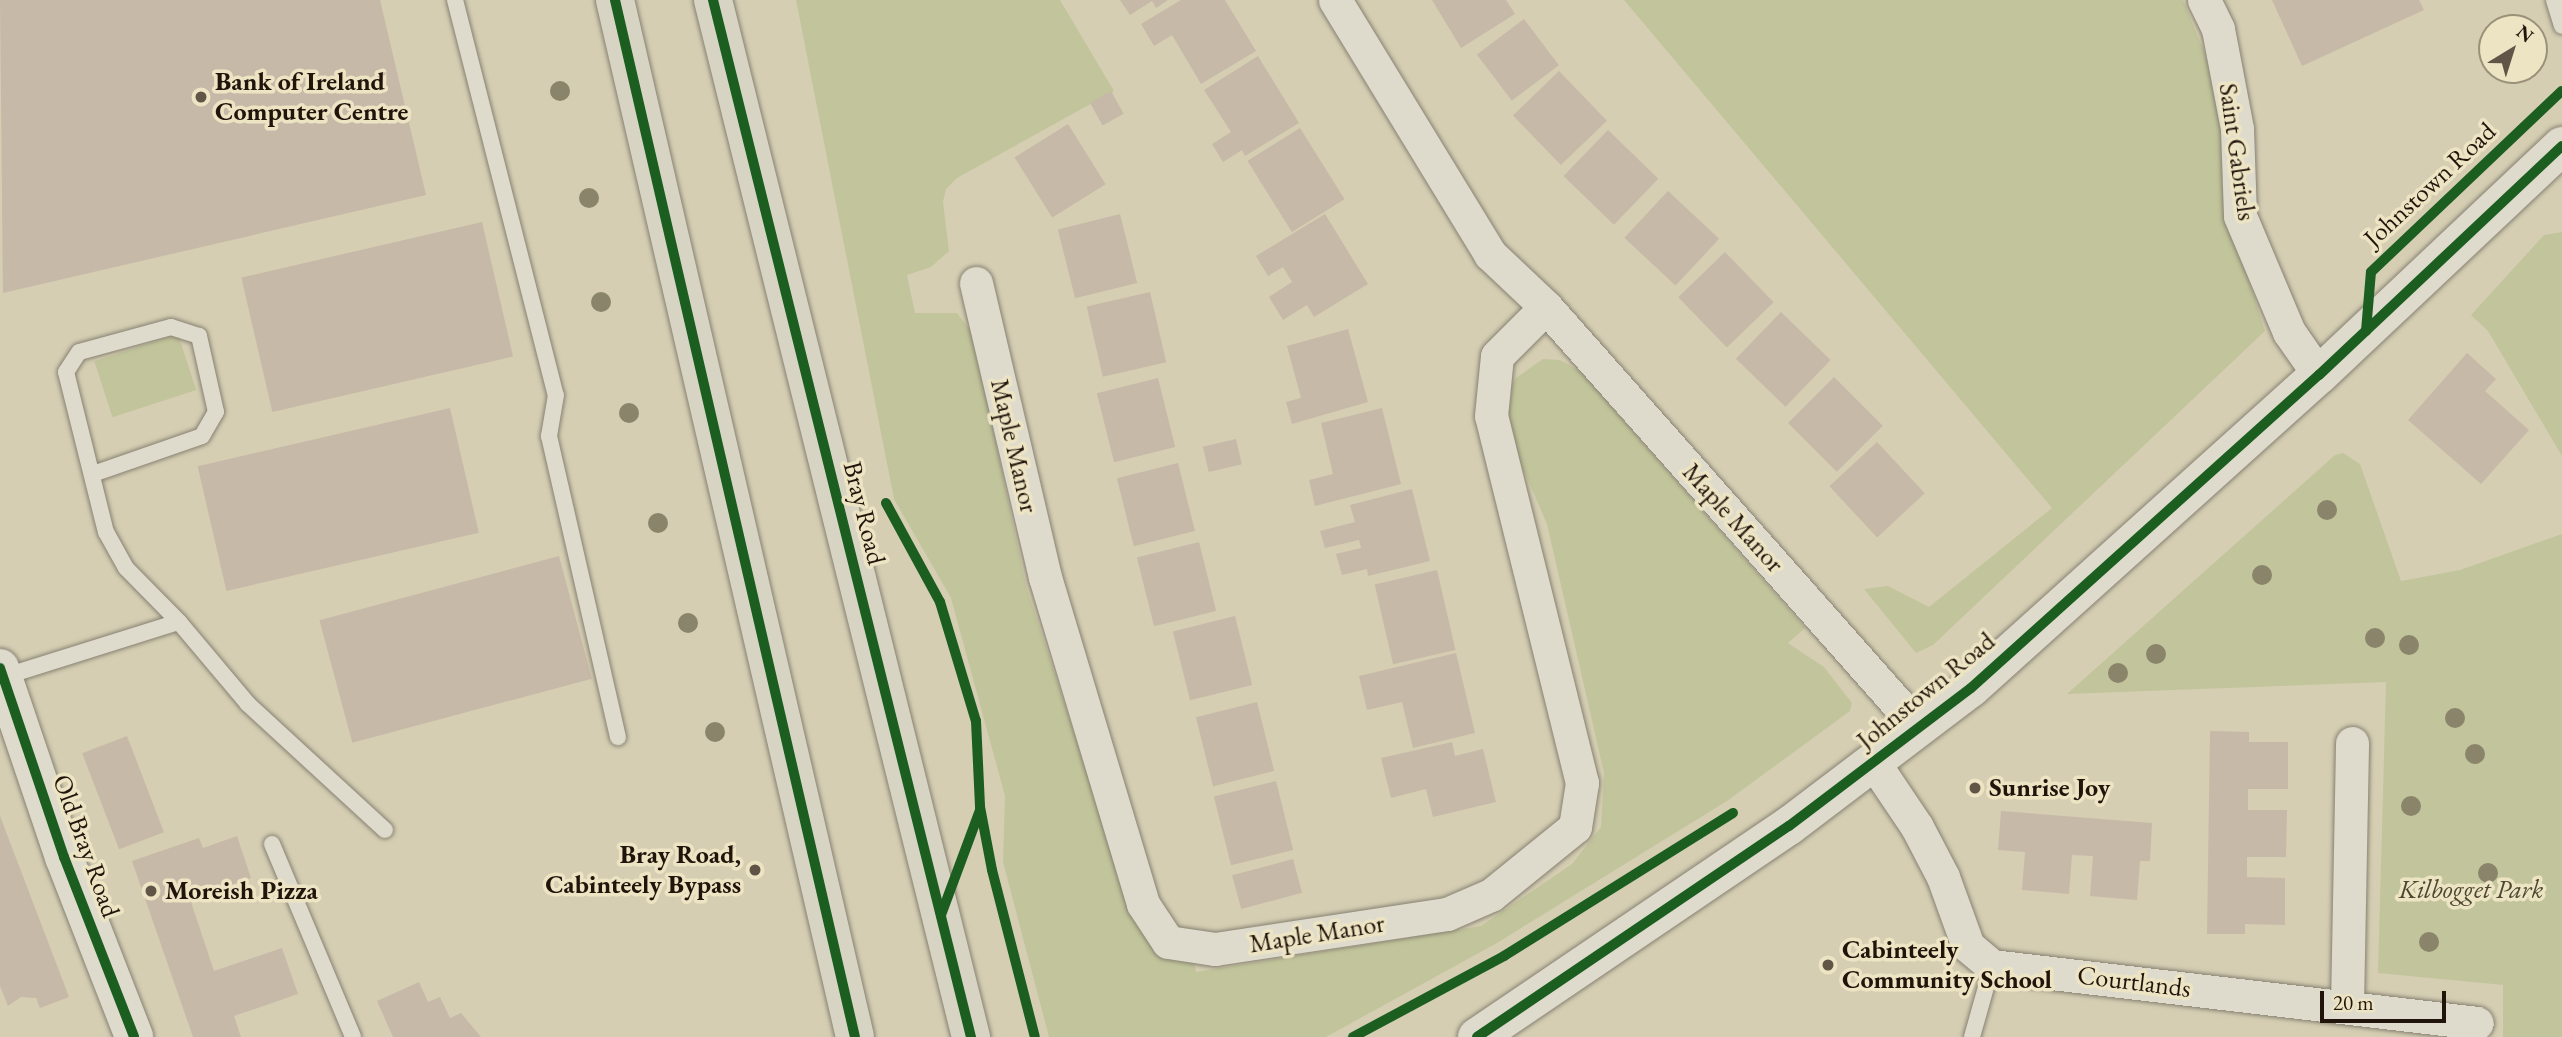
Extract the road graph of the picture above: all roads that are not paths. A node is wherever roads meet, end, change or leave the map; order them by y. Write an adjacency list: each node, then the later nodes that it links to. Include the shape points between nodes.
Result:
1 (455, 0): 16 (lane, via 556,395 549,436)
2 (615, 0): 27 (highway)
3 (713, 0): 24 (highway, Bray Road)
4 (1335, 0): 10 (street, Maple Manor, via 1490,254)
5 (2204, 0): 11 (street, Saint Gabriels, via 2218,29 2237,129 2240,216 2289,332)
6 (2554, 0): 7 (lane)
7 (2562, 26)
8 (2562, 146): 11 (street, Johnstown Road)
9 (976, 283): 10 (street, Maple Manor, via 1045,577 1143,904 1168,942 1215,949 1447,914 1491,895 1575,827 1582,783 1491,416 1497,356)
10 (1546, 307): 15 (street, Maple Manor)
11 (2319, 375): 15 (street, Johnstown Road, via 1971,688)
12 (93, 474): 12 (lane, via 66,372 79,352 171,327 198,336 216,412 202,436); 13 (lane, via 106,531 126,568)
13 (179, 622): 14 (lane); 19 (lane, via 248,704)
14 (1, 672): 25 (street, Old Bray Road, via 64,857)
15 (1919, 728): 18 (street, Johnstown Road)
16 (618, 737)
17 (2351, 743): 22 (street)
18 (1874, 763): 21 (street, via 1943,877 1968,946); 28 (street, Johnstown Road, via 1789,826)
19 (385, 830)
20 (272, 844): 26 (lane)
21 (1992, 966): 22 (street, Courtlands); 29 (lane)
22 (2347, 1006): 23 (street, Courtlands)
23 (2477, 1023)
24 (973, 1033)
25 (134, 1037)
26 (353, 1037)
27 (855, 1037)
28 (1477, 1037)
29 (1972, 1037)

